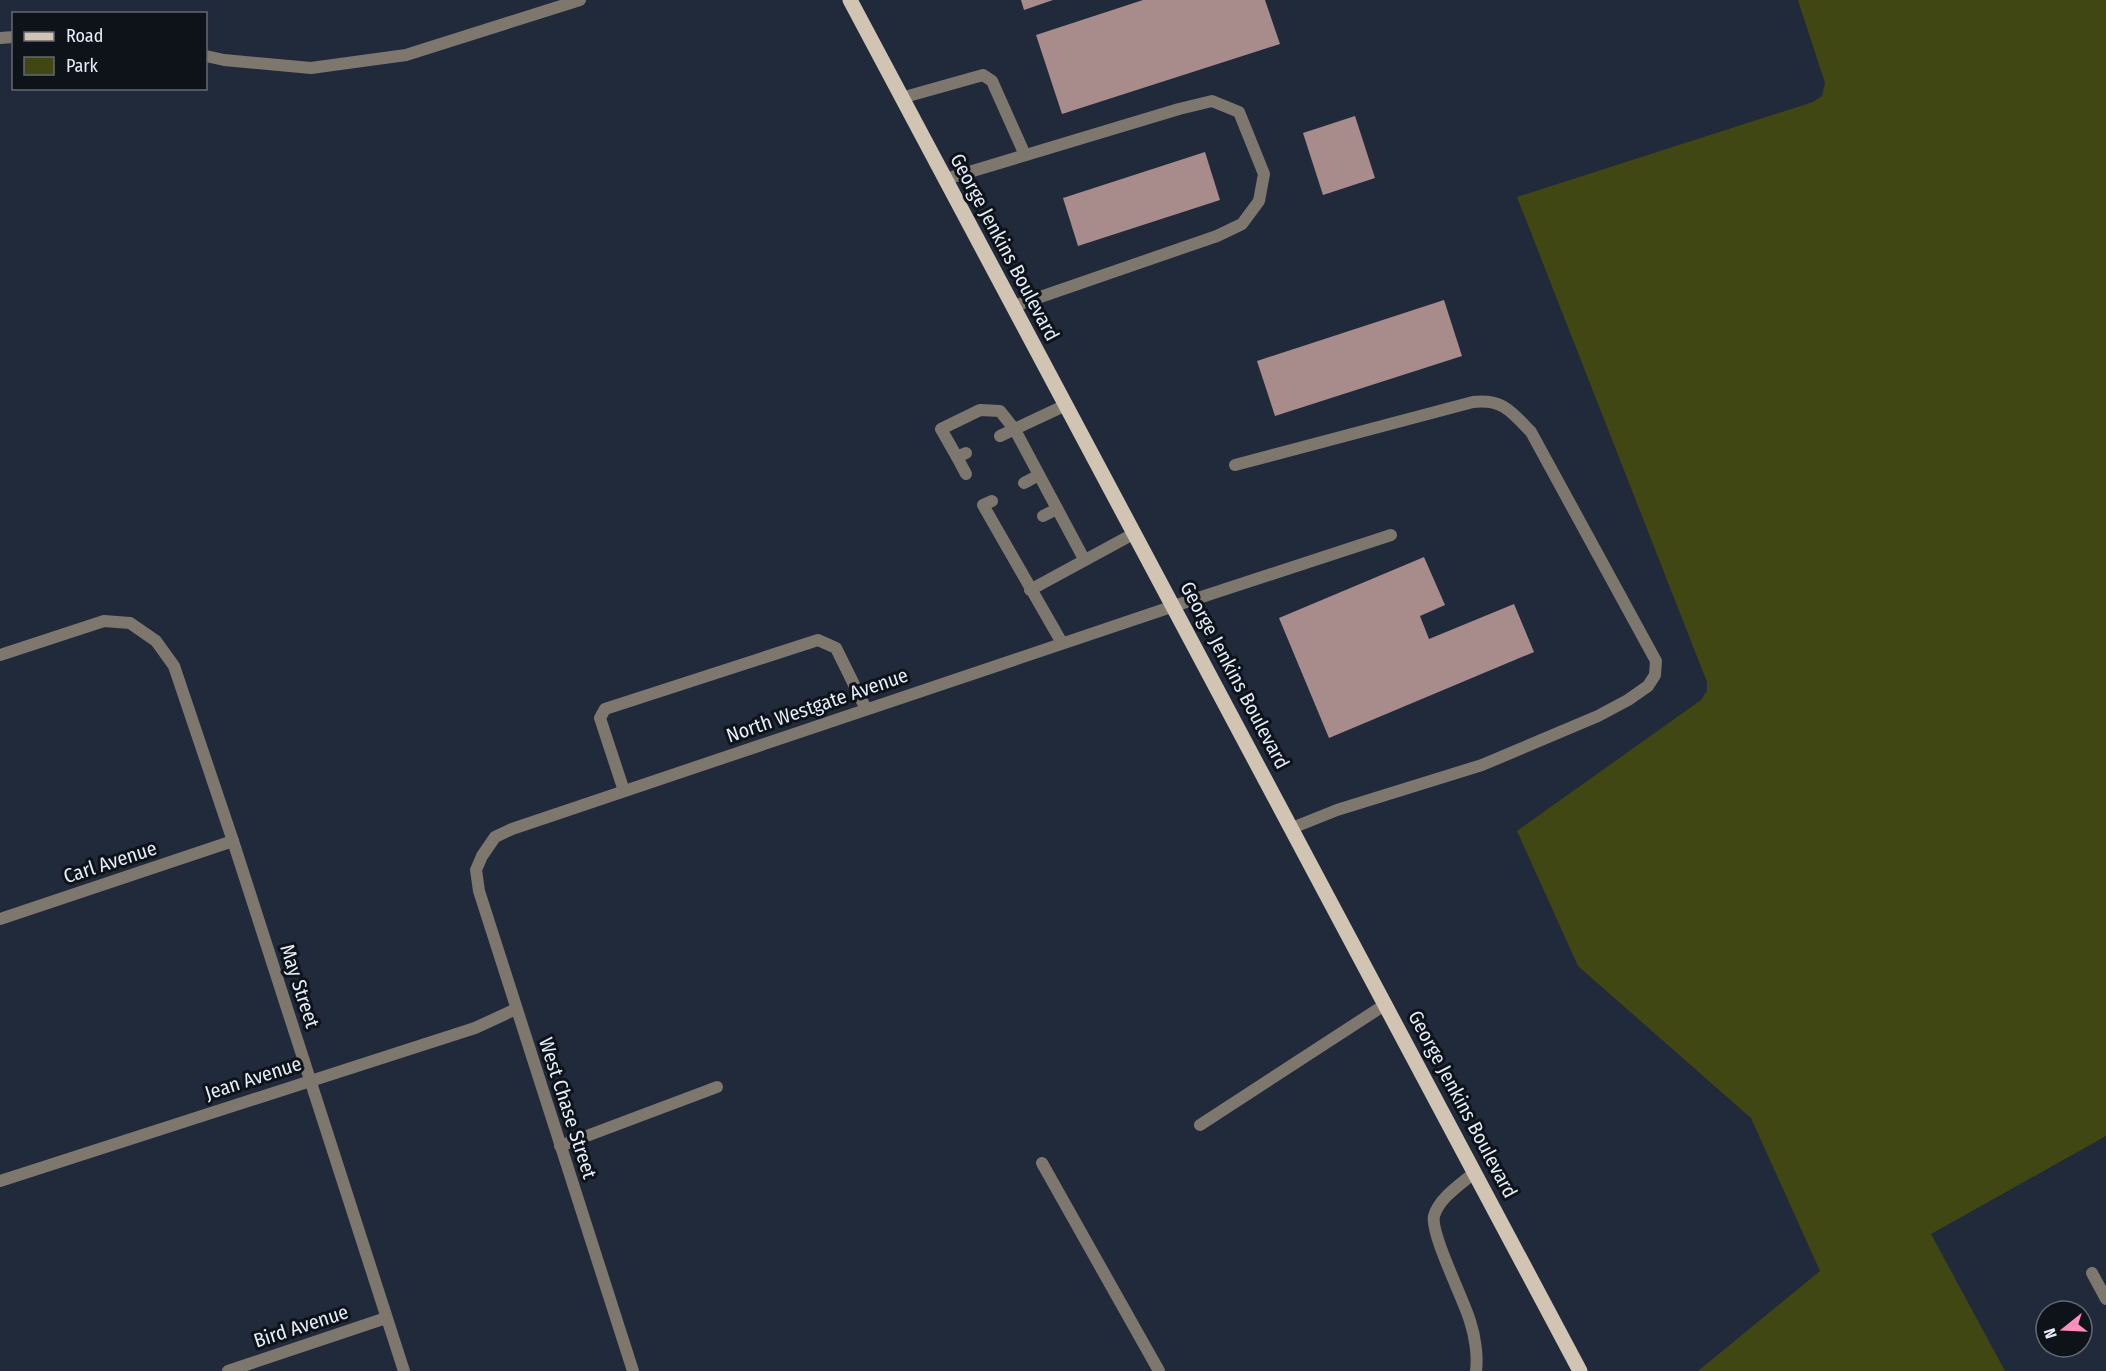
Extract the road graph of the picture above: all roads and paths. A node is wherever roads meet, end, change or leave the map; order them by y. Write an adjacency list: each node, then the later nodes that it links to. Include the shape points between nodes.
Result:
1 (580, 0): 3 (street, via 406,55 311,68)
2 (850, 0): 4 (main road, George Jenkins Boulevard)
3 (207, 56)
4 (901, 98): 5 (street, via 983,75 992,81); 6 (main road, George Jenkins Boulevard)
5 (1025, 155): 6 (street); 7 (street, via 1212,101 1239,112 1264,174 1259,201 1242,224)
6 (946, 179): 7 (main road, George Jenkins Boulevard)
7 (1014, 306): 8 (main road, George Jenkins Boulevard)
8 (1066, 405): 9 (street); 18 (main road, George Jenkins Boulevard)
9 (1015, 430): 10 (street); 12 (street, via 1000,411 980,410 941,429 962,455); 13 (street)
10 (1000, 436)
11 (1235, 465): 27 (street, via 1490,400 1509,409 1531,432 1656,661 1655,675 1648,686 1598,716 1482,765)
12 (966, 474)
13 (1039, 475): 14 (street); 16 (street)
14 (1024, 483)
15 (992, 501): 21 (street, via 983,505 1006,537)
16 (1057, 509): 17 (street); 20 (street)
17 (1043, 516)
18 (1135, 533): 20 (street); 22 (main road, George Jenkins Boulevard)
19 (1391, 535): 22 (street, North Westgate Avenue)
20 (1084, 559): 21 (street)
21 (1030, 590): 23 (street)
22 (1174, 606): 23 (street, North Westgate Avenue); 27 (main road, George Jenkins Boulevard)
23 (1062, 644): 25 (street, North Westgate Avenue)
24 (0, 655): 28 (street, May Street, via 104,621 130,623 156,641 174,666)
25 (866, 709): 26 (street, North Westgate Avenue); 26 (street, via 836,648 818,640 605,709 600,718)
26 (624, 791): 29 (street, North Westgate Avenue, via 512,829 495,837)
27 (1292, 828): 31 (main road, George Jenkins Boulevard)
28 (233, 841): 30 (street, Carl Avenue); 33 (street, May Street)
29 (482, 856): 32 (street, West Chase Street, via 476,870 478,891)
30 (0, 919)
31 (1386, 1004): 35 (street); 38 (main road, George Jenkins Boulevard)
32 (516, 1009): 33 (street, Jean Avenue, via 475,1028); 36 (street, West Chase Street)
33 (309, 1080): 39 (street, Jean Avenue); 42 (street, May Street)
34 (717, 1087): 36 (street)
35 (1200, 1125)
36 (560, 1146): 45 (street, West Chase Street)
37 (1042, 1163): 46 (street)
38 (1475, 1172): 47 (street, via 1440,1204 1434,1218 1471,1323); 48 (main road, George Jenkins Boulevard)
39 (0, 1181)
40 (2092, 1273): 41 (street)
41 (2106, 1299)
42 (386, 1318): 43 (street, Bird Avenue); 44 (street, May Street)
43 (228, 1371)
44 (404, 1371)
45 (633, 1371)
46 (1159, 1371)
47 (1476, 1371)
48 (1581, 1371)

